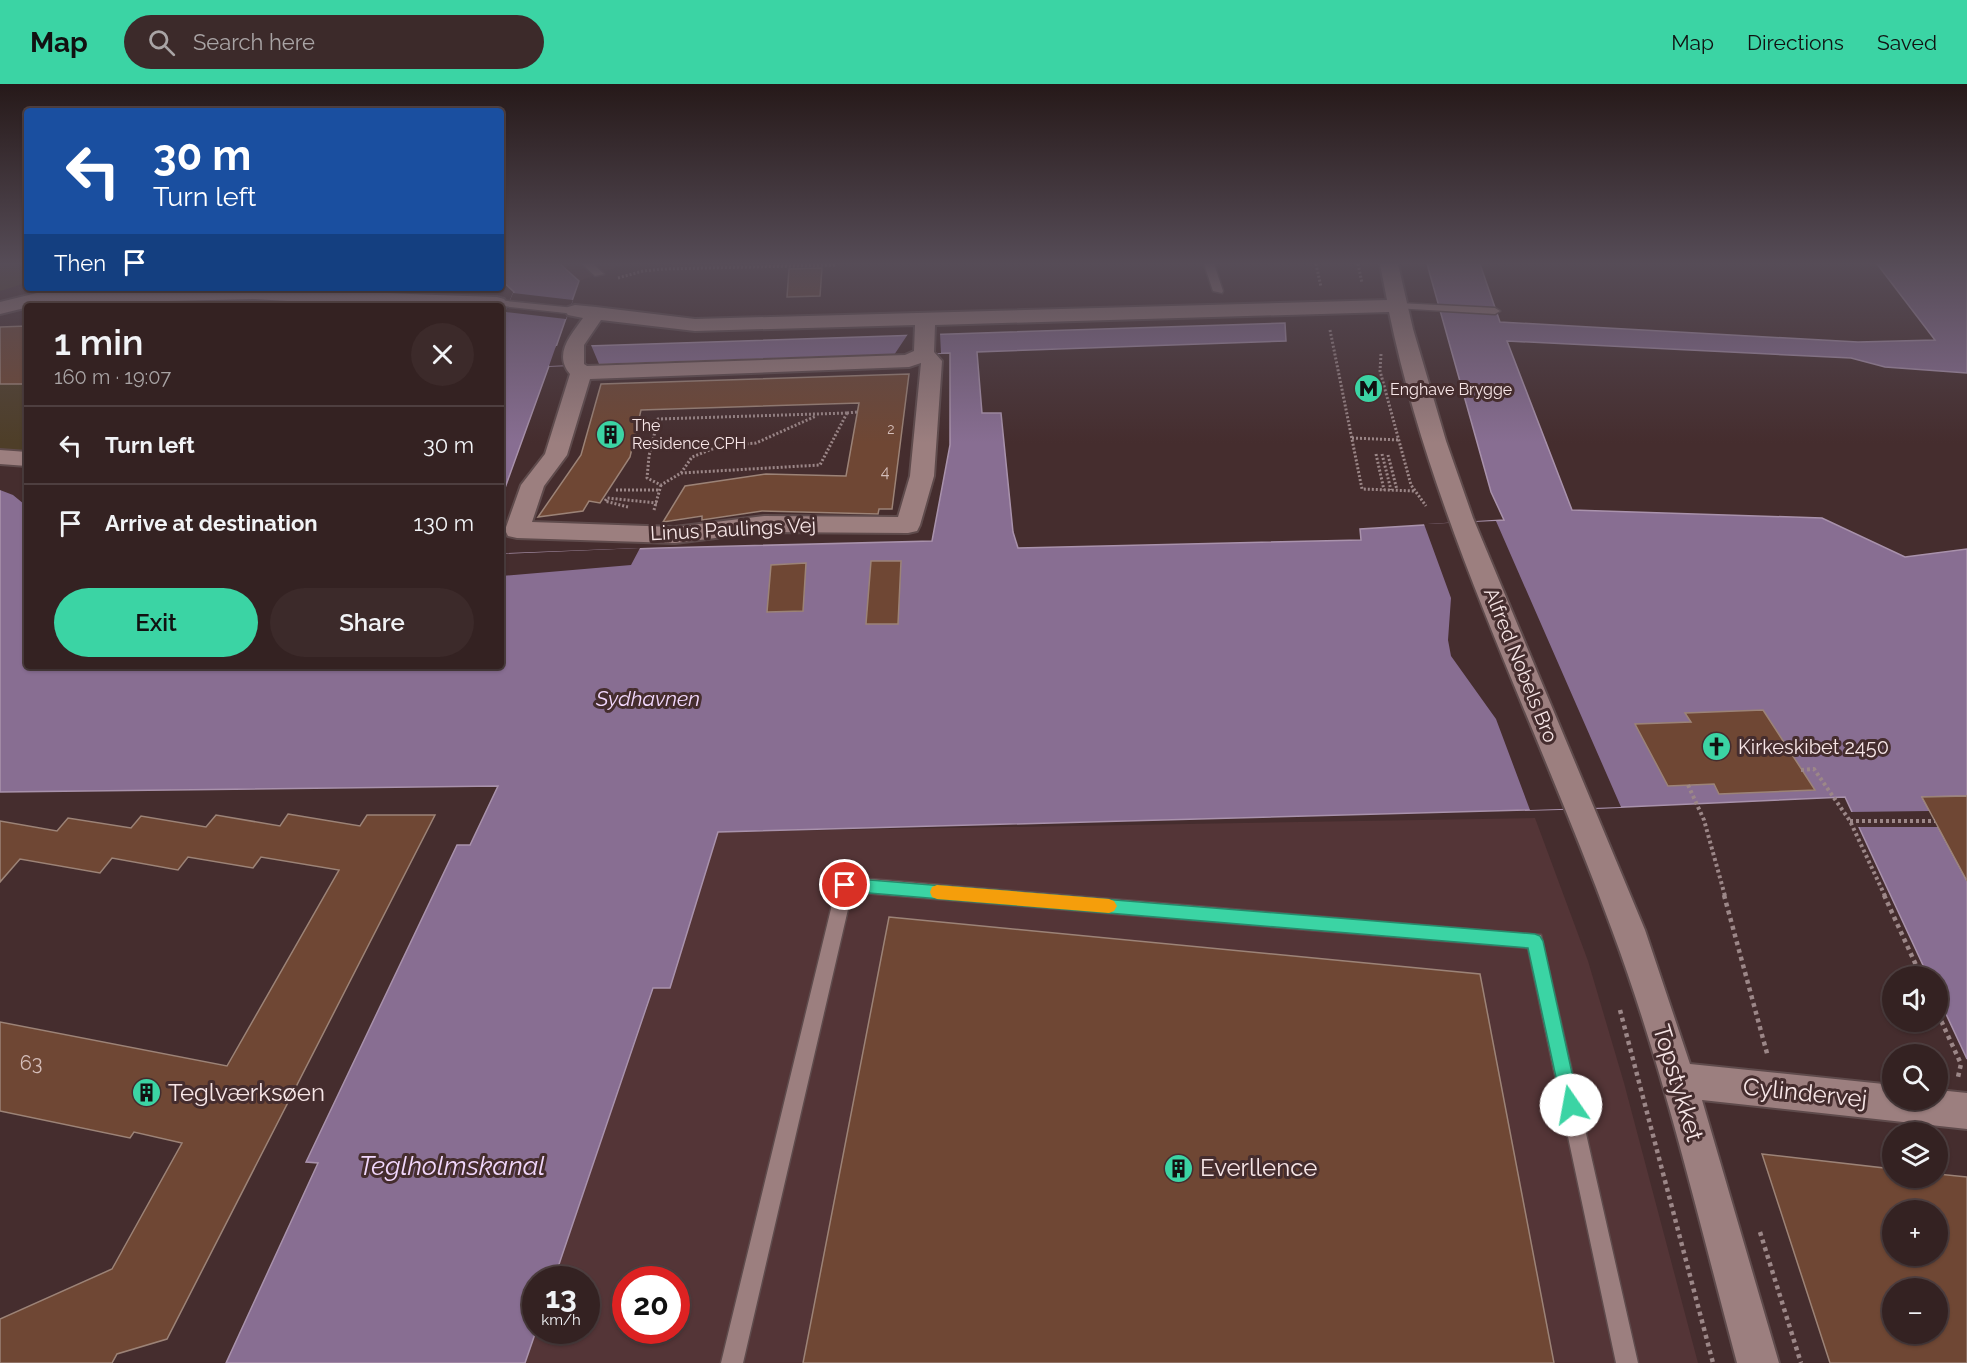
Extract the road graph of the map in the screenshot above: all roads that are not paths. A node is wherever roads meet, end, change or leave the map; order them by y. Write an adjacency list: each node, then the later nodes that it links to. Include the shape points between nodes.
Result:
1 (592, 324): 6 (street, Linus Paulings Vej)
2 (684, 324): 5 (street)
3 (1093, 324): 5 (street)
4 (1402, 324): 9 (street, Alfred Nobels Bro, via 1463,522)
5 (925, 335): 6 (street, via 909,361); 6 (street, Linus Paulings Vej, via 932,361 927,427 922,476 908,525 764,524 675,535 517,530 533,485 556,455 567,418)
6 (576, 361)
7 (0, 457): 8 (street)
8 (24, 459)
9 (1579, 808): 10 (street, Topstykket, via 1629,930)
10 (1678, 1080): 11 (street, Cylindervej); 14 (street, Topstykket)
11 (1962, 1095)
12 (732, 1363): 13 (lane, via 845,885 1535,941)
13 (1627, 1363)
14 (1758, 1363)

